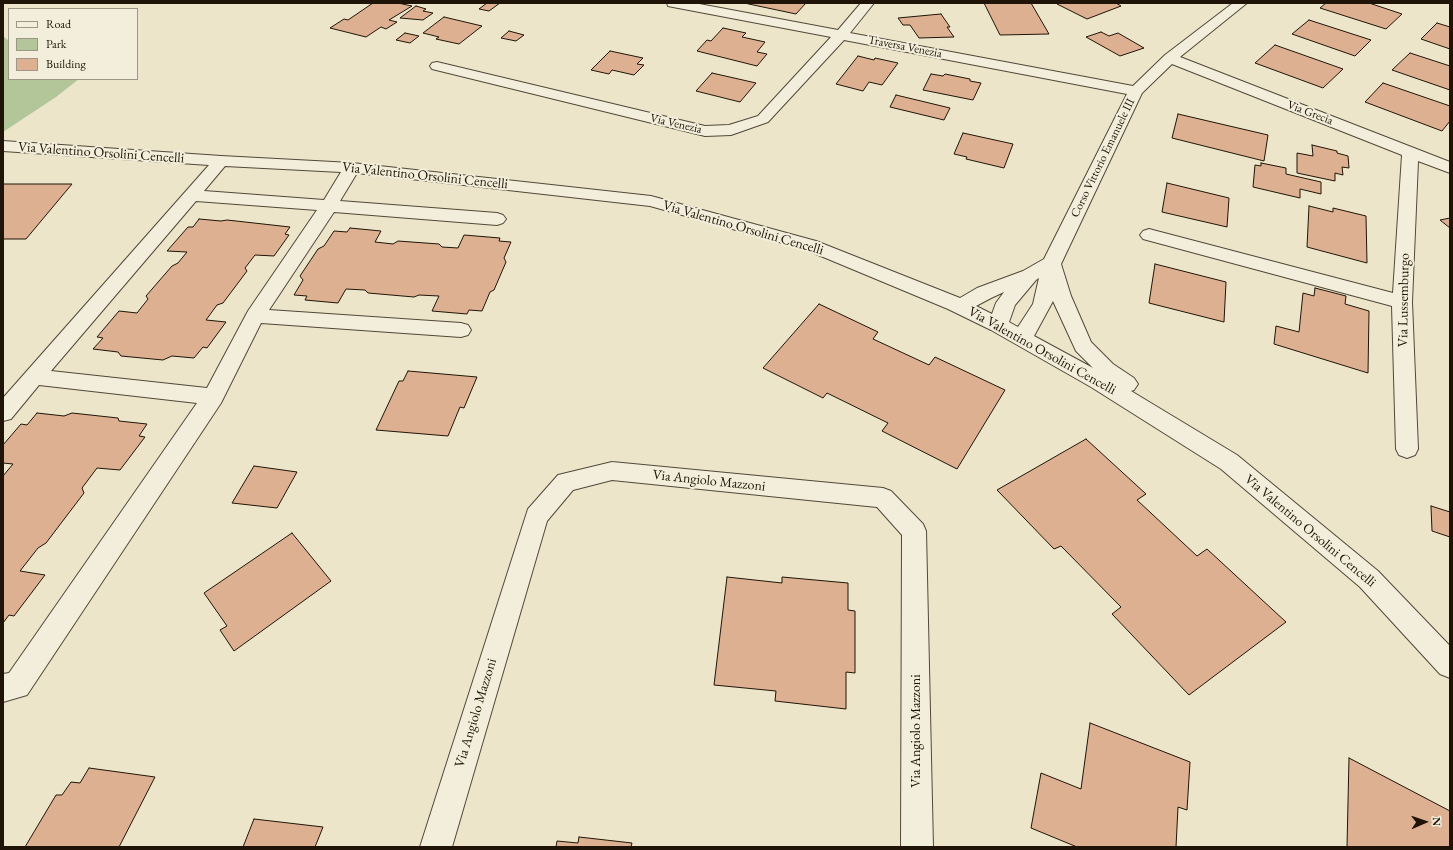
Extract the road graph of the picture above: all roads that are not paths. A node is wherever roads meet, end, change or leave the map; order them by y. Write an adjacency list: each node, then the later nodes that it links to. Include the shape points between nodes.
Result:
1 (673, 3): 4 (street, Traversa Venezia)
2 (868, 3): 4 (street, Via Venezia)
3 (1241, 3): 5 (street, Corso Vittorio Emanuele III)
4 (841, 35): 6 (street, Via Venezia, via 763,118 731,130 705,131); 7 (street, Traversa Venezia)
5 (1170, 58): 7 (street, Corso Vittorio Emanuele III); 9 (street, Via Grecia)
6 (437, 66)
7 (1136, 91): 17 (street, Corso Vittorio Emanuele III)
8 (3, 146): 10 (street, Via Valentino Orsolini Cencelli)
9 (1410, 151): 12 (street, Via Grecia); 19 (street, Via Lussemburgo)
10 (221, 161): 11 (street, Via Valentino Orsolini Cencelli); 13 (street)
11 (352, 168): 14 (street); 20 (street, Via Valentino Orsolini Cencelli, via 651,201 810,245)
12 (1450, 168)
13 (192, 195): 14 (street); 25 (street)
14 (328, 206): 15 (street); 21 (street)
15 (497, 219)
16 (1149, 235): 19 (street)
17 (1052, 263): 18 (street); 24 (street, Corso Vittorio Emanuele III, via 1043,304); 28 (street, via 1061,296 1083,346 1106,370 1130,386)
18 (1030, 275): 20 (street, via 984,293); 22 (street, via 1006,303)
19 (1402, 302): 29 (street, Via Lussemburgo)
20 (960, 307): 22 (street, Via Valentino Orsolini Cencelli)
21 (255, 316): 23 (street); 26 (street)
22 (998, 325): 24 (street, Via Valentino Orsolini Cencelli)
23 (461, 330)
24 (1022, 338): 28 (street, Via Valentino Orsolini Cencelli)
25 (34, 377): 26 (street); 27 (street)
26 (212, 397): 31 (street, via 17,685)
27 (3, 413)
28 (1158, 418): 30 (street, Via Valentino Orsolini Cencelli, via 1229,462 1369,579)
29 (1407, 449)
30 (1450, 665)
31 (3, 688)
32 (436, 847): 33 (street, Via Angiolo Mazzoni, via 536,516 566,482 612,471 883,498 914,531)
33 (917, 847)

